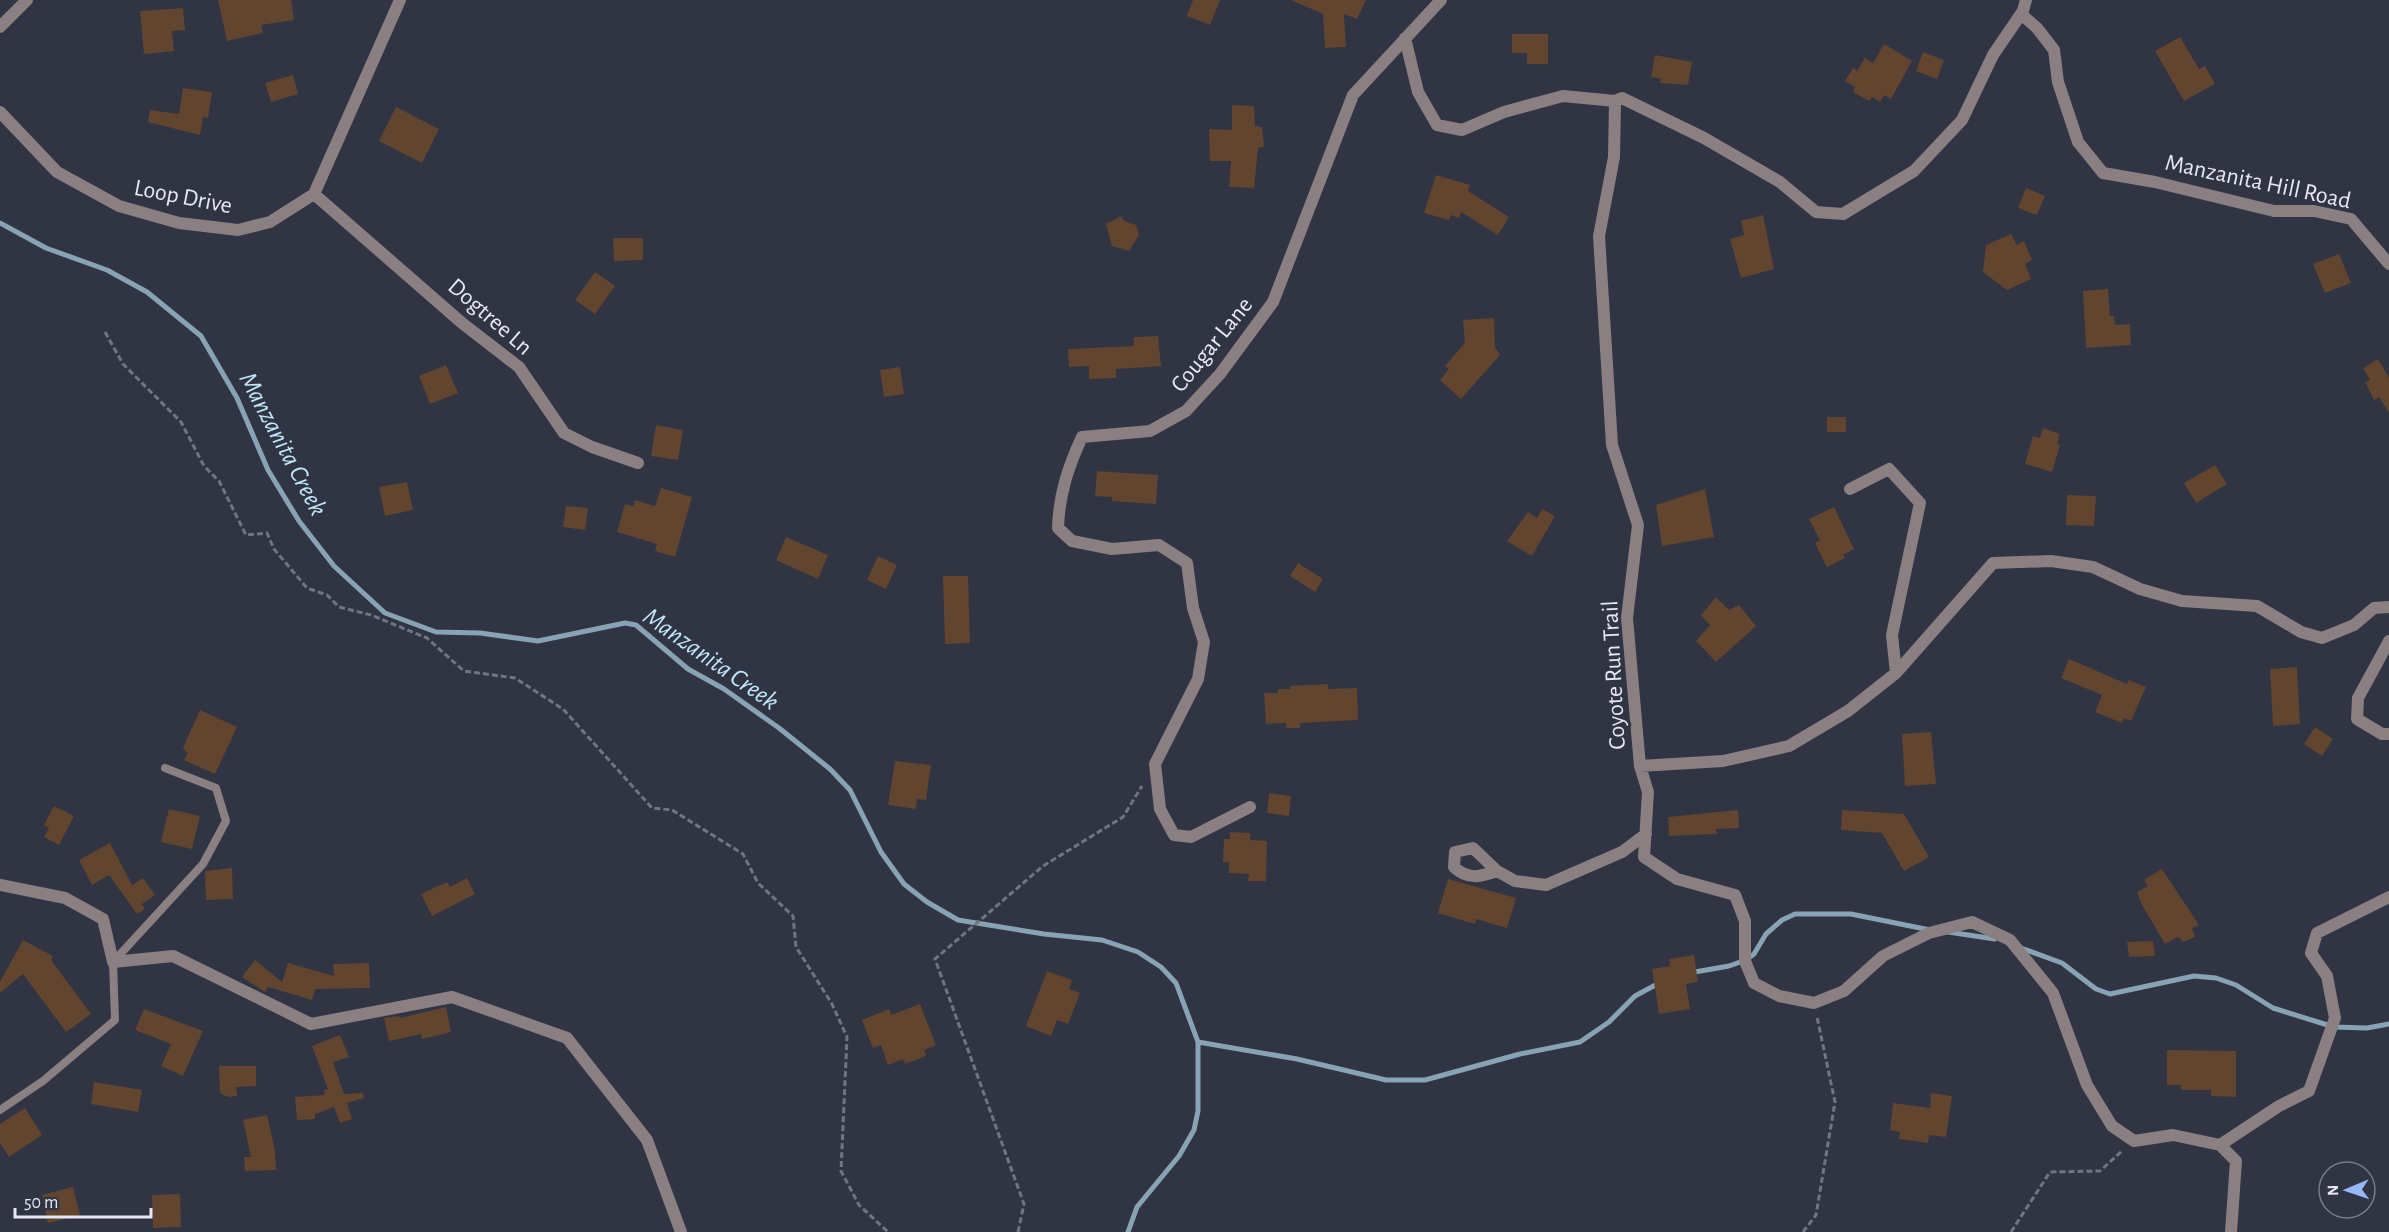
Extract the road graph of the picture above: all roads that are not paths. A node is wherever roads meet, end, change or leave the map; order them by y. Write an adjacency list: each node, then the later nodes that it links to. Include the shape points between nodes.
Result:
1 (27, 0): 6 (street)
2 (400, 0): 10 (street)
3 (1442, 0): 7 (street, Cougar Lane)
4 (2026, 0): 5 (street)
5 (2021, 14): 8 (street, via 1993,55 1962,120 1914,171 1843,214 1816,212 1780,182 1704,138); 11 (street, Manzanita Hill Road, via 2054,50 2058,82 2078,142 2103,172 2274,211 2314,212 2351,219)
6 (0, 27)
7 (1405, 38): 8 (street, via 1418,92 1437,125 1462,130 1504,112 1563,96); 20 (street, Cougar Lane, via 1353,95 1273,302 1220,374 1186,411 1150,431 1082,437 1069,464 1059,501 1058,528 1072,541 1112,549 1159,545 1187,563 1193,608 1204,642 1198,679 1155,764 1160,810 1174,835 1191,837)
8 (1618, 99): 18 (street, Coyote Run Trail, via 1614,157 1599,236 1612,445 1638,525 1628,618)
9 (0, 112): 10 (street, Loop Drive, via 57,172 119,207 179,223 237,230 270,222)
10 (314, 194): 12 (street, Dogtree Ln, via 462,323 519,367 564,433)
11 (2389, 264)
12 (638, 463)
13 (1850, 489): 16 (street, via 1889,469 1920,503 1892,636)
14 (2389, 607): 16 (street, Coyote Run Trail, via 2374,608 2354,625 2322,638 2301,632 2257,606 2182,601 2140,589 2093,567 2051,561 1993,563)
15 (2389, 641): 17 (street, via 2358,698 2357,719)
16 (1896, 673): 18 (street, Coyote Run Trail, via 1848,711 1789,746 1723,761)
17 (2389, 734)
18 (1640, 766): 21 (street, via 1648,792)
19 (165, 768): 25 (lane, via 216,788 226,821 203,864)
20 (1250, 807)
21 (1646, 834): 22 (street, via 1622,852 1546,885 1515,881); 27 (street, via 1644,857 1677,879 1735,895 1745,921 1745,961 1754,982 1779,996 1814,1003 1845,991 1883,956 1929,933 1972,922 2010,940 2053,993 2087,1085 2112,1126 2134,1141 2173,1136)
22 (1497, 871)
23 (0, 885): 25 (street, via 65,898 103,919)
24 (2389, 897): 27 (street, via 2317,933 2311,953 2326,976 2335,1018 2309,1091)
25 (113, 962): 26 (lane, via 115,1020 43,1081); 28 (street, via 173,956 312,1024 452,997 567,1038 647,1140)
26 (0, 1110)
27 (2220, 1145): 29 (street, via 2236,1161)
28 (681, 1232)
29 (2231, 1232)

